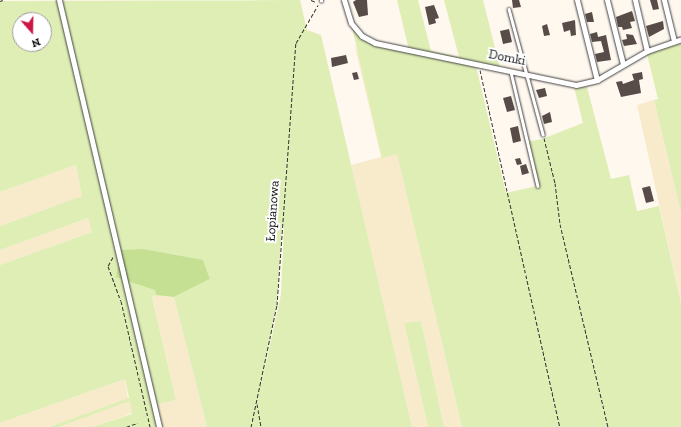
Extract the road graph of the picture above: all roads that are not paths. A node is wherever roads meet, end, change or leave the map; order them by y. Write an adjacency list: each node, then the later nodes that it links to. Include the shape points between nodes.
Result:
1 (59, 0): 17 (street)
2 (344, 0): 12 (street, Domki, via 351,23 362,36 375,42)
3 (577, 0): 14 (street)
4 (606, 0): 11 (street)
5 (635, 0): 10 (street)
6 (664, 0): 9 (street)
7 (509, 10): 13 (lane)
8 (681, 39): 9 (street, Domki)
9 (674, 41): 10 (street, Domki)
10 (647, 51): 11 (street, Domki)
11 (623, 64): 14 (street, Domki)
12 (510, 70): 13 (street, Domki); 16 (lane)
13 (527, 73): 14 (street, Domki, via 576,85); 15 (lane)
14 (597, 80)
15 (543, 134)
16 (538, 186)
17 (159, 427)

